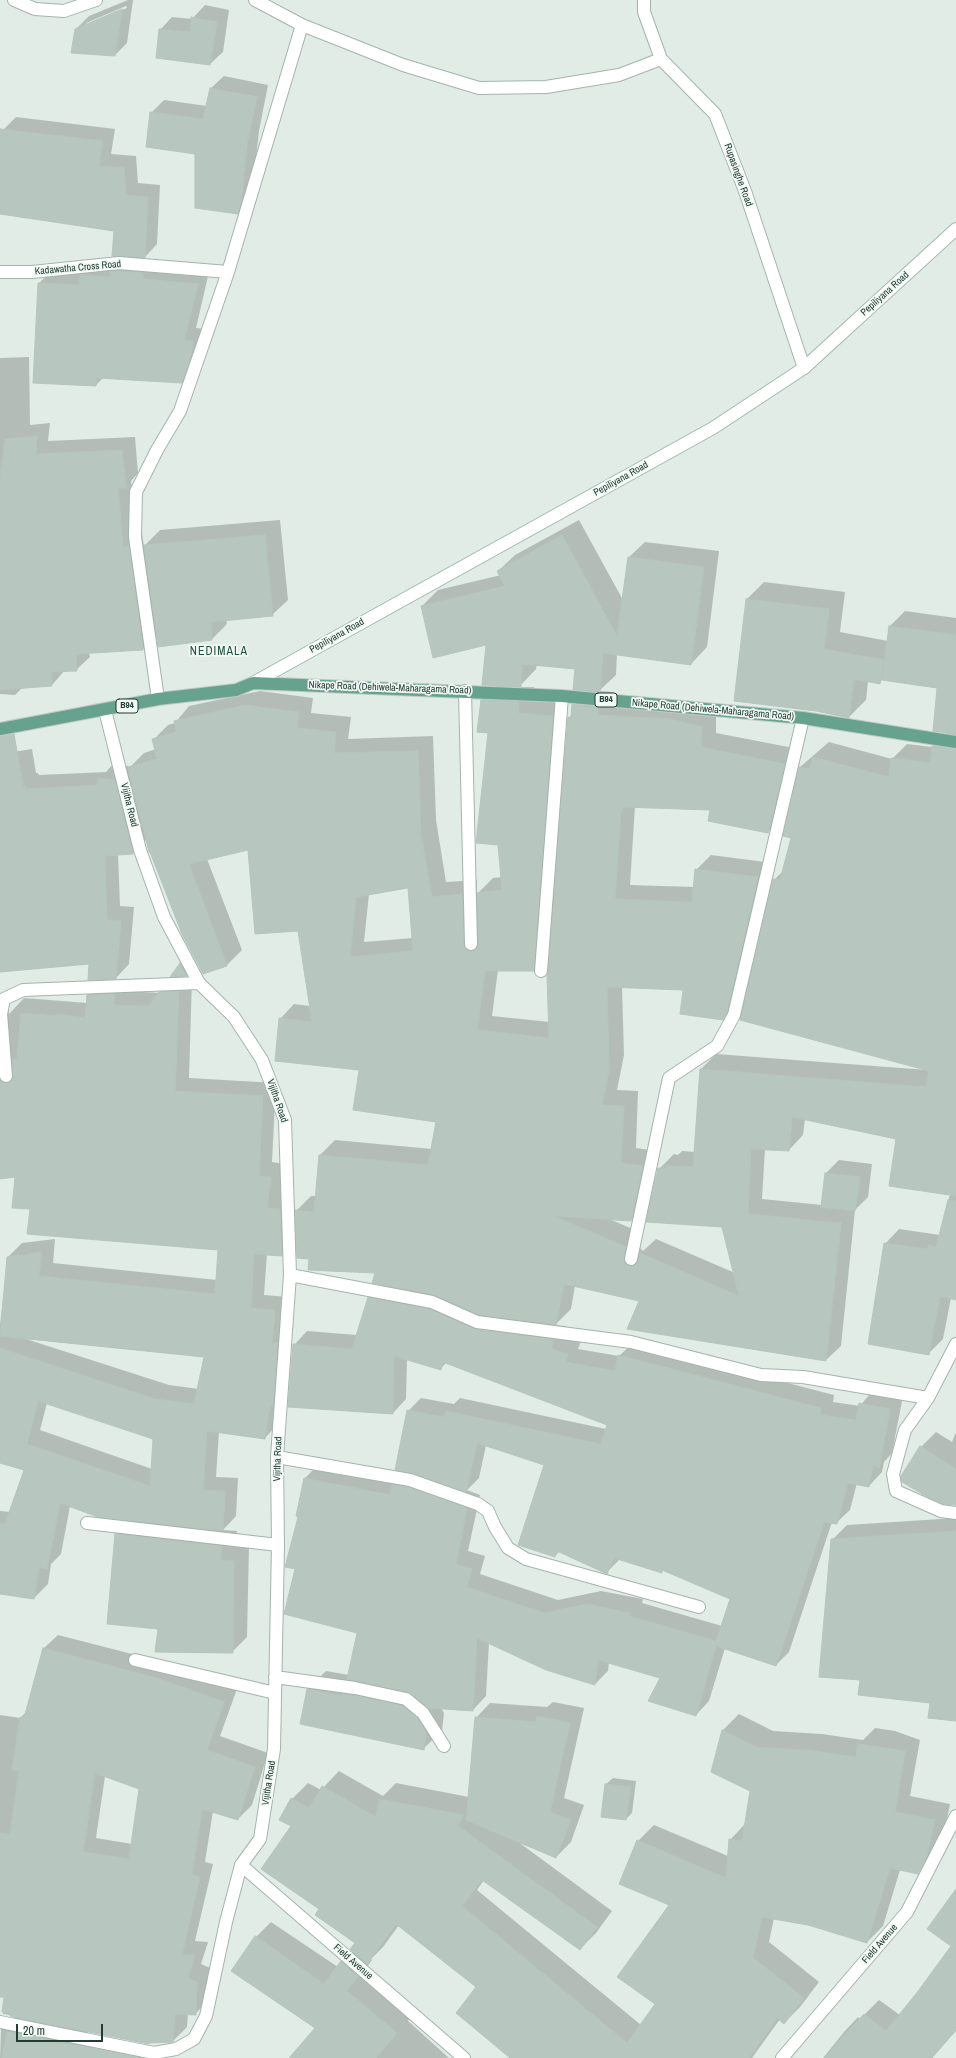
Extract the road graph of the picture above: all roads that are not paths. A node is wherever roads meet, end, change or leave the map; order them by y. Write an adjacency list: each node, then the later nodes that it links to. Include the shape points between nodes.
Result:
1 (14, 0): 2 (street, via 35,9 64,11)
2 (96, 0)
3 (255, 0): 5 (street)
4 (644, 0): 6 (street, Rupasinghe Road, via 644,12)
5 (302, 25): 6 (street, via 403,65 479,88 546,87 618,75); 9 (street)
6 (660, 59): 10 (street, Rupasinghe Road, via 715,114 745,191)
7 (956, 229): 10 (street, Pepiliyana Road)
8 (0, 272): 9 (street, Kadawatha Cross Road, via 32,272 119,263)
9 (228, 272): 14 (street, via 180,411 136,492 135,537)
10 (804, 368): 11 (street, Pepiliyana Road, via 714,428)
11 (253, 683): 12 (main road, Nikape Road (Dehiwela-Maharagama Road) / B94); 14 (main road, B94, via 236,690)
12 (464, 691): 13 (main road, Nikape Road (Dehiwela-Maharagama Road) / B94); 19 (street)
13 (562, 696): 16 (main road, Nikape Road (Dehiwela-Maharagama Road) / B94); 20 (street)
14 (158, 699): 15 (main road, B94)
15 (105, 710): 17 (main road, B94); 21 (street, Vijitha Road, via 140,850 164,917)
16 (803, 718): 18 (main road, Nikape Road (Dehiwela-Maharagama Road) / B94); 23 (street, via 734,1015 717,1046 669,1078)
17 (0, 729)
18 (956, 742)
19 (471, 944)
20 (541, 971)
21 (199, 983): 22 (street, via 23,990 4,999 0,1014); 24 (street, Vijitha Road, via 234,1017 262,1060 285,1120)
22 (6, 1076)
23 (632, 1259)
24 (290, 1275): 26 (street, via 432,1302 477,1322 631,1342 761,1375 803,1377); 27 (street, Vijitha Road)
25 (956, 1344): 26 (street)
26 (928, 1398): 28 (street, via 905,1430 893,1474 896,1491 941,1511)
27 (277, 1457): 30 (street, Vijitha Road); 31 (street, via 410,1480 478,1504 488,1511 508,1548 526,1559)
28 (956, 1513)
29 (87, 1523): 30 (street)
30 (278, 1545): 33 (street, Vijitha Road)
31 (699, 1607)
32 (135, 1660): 34 (street)
33 (275, 1677): 34 (street, Vijitha Road); 35 (street, via 355,1688 406,1699 423,1713)
34 (275, 1693): 37 (street, Vijitha Road, via 274,1749 260,1839)
35 (444, 1746)
36 (956, 1816): 40 (street, Field Avenue, via 907,1912)
37 (241, 1865): 38 (street, Vijitha Road, via 206,2016 194,2039 176,2049 154,2053); 39 (street, Field Avenue)
38 (0, 2022)
39 (464, 2058)
40 (782, 2058)

